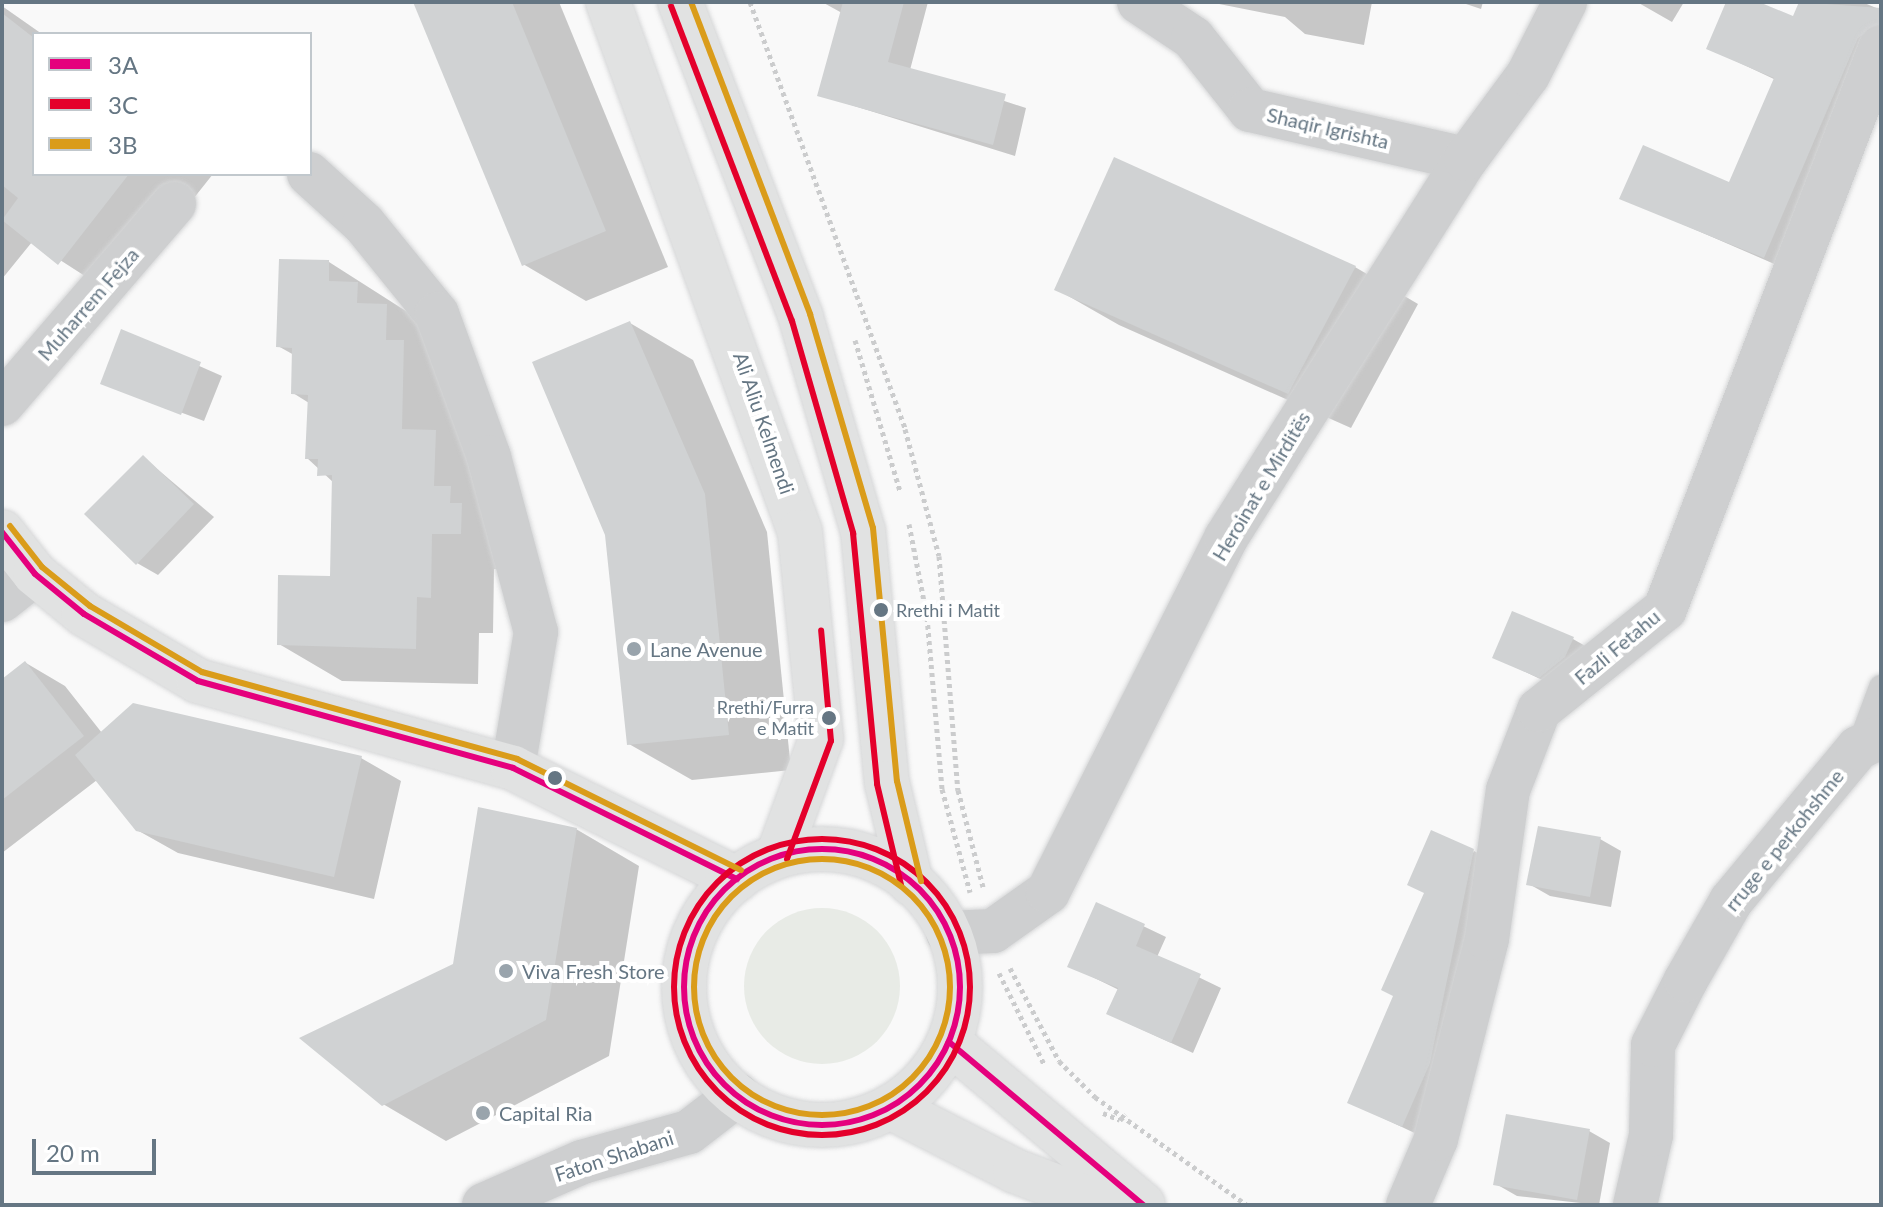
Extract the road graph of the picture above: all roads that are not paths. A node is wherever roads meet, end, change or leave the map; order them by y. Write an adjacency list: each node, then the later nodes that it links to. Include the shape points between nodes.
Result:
1 (608, 2): 15 (street, Ali Aliu Kelmendi, via 800,532 821,739)
2 (680, 2): 17 (street, via 801,318 863,531 887,783)
3 (1139, 2): 6 (street, Shaqir Igrishta, via 1193,38 1250,110)
4 (1565, 2): 6 (street, Heroinat e Mirditës, via 1528,75)
5 (1881, 47): 25 (street, Fazli Fetahu, via 1665,609 1539,710 1508,790 1487,939 1436,1139)
6 (1466, 159): 18 (street, Heroinat e Mirditës, via 1226,538 1048,892 993,931)
7 (311, 176): 14 (street, via 364,224 437,314 489,457 536,632)
8 (174, 204): 9 (street, Muharrem Fejza)
9 (2, 404)
10 (2, 532): 11 (street)
11 (18, 587): 14 (street, via 198,681)
12 (1881, 687): 13 (lane, rruge e perkohshme)
13 (1869, 742): 26 (street, rruge e perkohshme, via 1731,901 1653,1045 1651,1135)
14 (513, 768): 16 (street)
15 (778, 856): 16 (street); 17 (street, via 855,854)
16 (737, 879): 20 (street, via 697,927 684,988 698,1048)
17 (911, 883): 18 (street)
18 (948, 933): 19 (street, via 960,981)
19 (949, 1042): 21 (street, via 921,1083); 24 (street)
20 (737, 1095): 21 (street, via 768,1114 819,1125); 22 (street, Faton Shabani, via 689,1132 582,1162)
21 (890, 1107): 23 (street, via 1015,1171)
22 (484, 1205)
23 (1105, 1205)
24 (1143, 1205)
25 (1408, 1205)
26 (1635, 1205)

